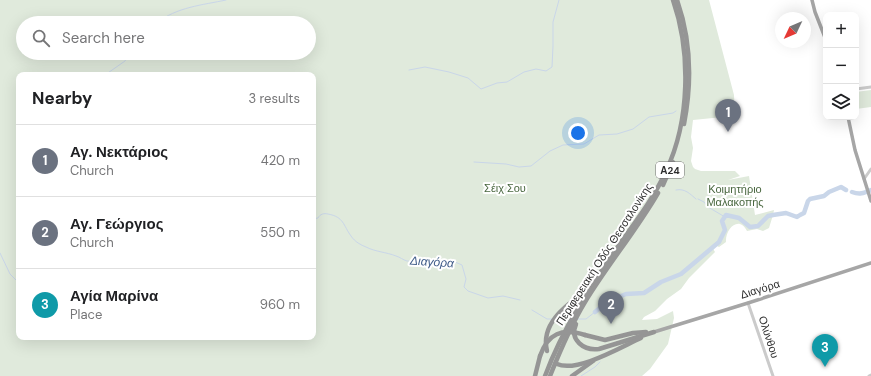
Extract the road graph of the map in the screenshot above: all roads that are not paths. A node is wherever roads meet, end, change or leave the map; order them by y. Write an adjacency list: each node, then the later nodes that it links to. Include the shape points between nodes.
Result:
1 (673, 0): 12 (highway, Περιφερειακή Οδός Θεσσαλονίκης / Α24, via 681,25 685,68 683,104 676,144 670,163 654,194)
2 (677, 0): 14 (highway, Περιφερειακή Οδός Θεσσαλονίκης / Α24, via 686,30 689,67 687,106 680,142 671,168 642,220)
3 (812, 0): 4 (main road)
4 (823, 31)
5 (871, 87): 6 (street)
6 (859, 89)
7 (849, 120): 9 (main road)
8 (871, 169): 9 (street)
9 (864, 179): 10 (main road)
10 (871, 201)
11 (871, 263): 13 (main road, Διαγόρα)
12 (590, 288): 14 (highway, Περιφερειακή Οδός Θεσσαλονίκης / Α24); 18 (highway, via 571,301 551,322 546,338)
13 (748, 303): 16 (main road, Διαγόρα); 25 (street, Ολύνθου)
14 (577, 316): 15 (highway, Περιφερειακή Οδός Θεσσαλονίκης / Α24)
15 (572, 325): 17 (highway, via 578,341 583,347 592,350); 22 (highway, Περιφερειακή Οδός Θεσσαλονίκης / Α24); 23 (highway, Περιφερειακή Οδός Θεσσαλονίκης / Α24)
16 (654, 332): 17 (highway); 19 (highway)
17 (648, 333): 21 (highway, bridge, via 633,333 605,340 570,331 557,334 546,342)
18 (547, 351)
19 (596, 359): 20 (highway, via 572,366); 24 (highway)
20 (557, 364)
21 (535, 376)
22 (545, 376)
23 (550, 376)
24 (572, 376)
25 (773, 376)

